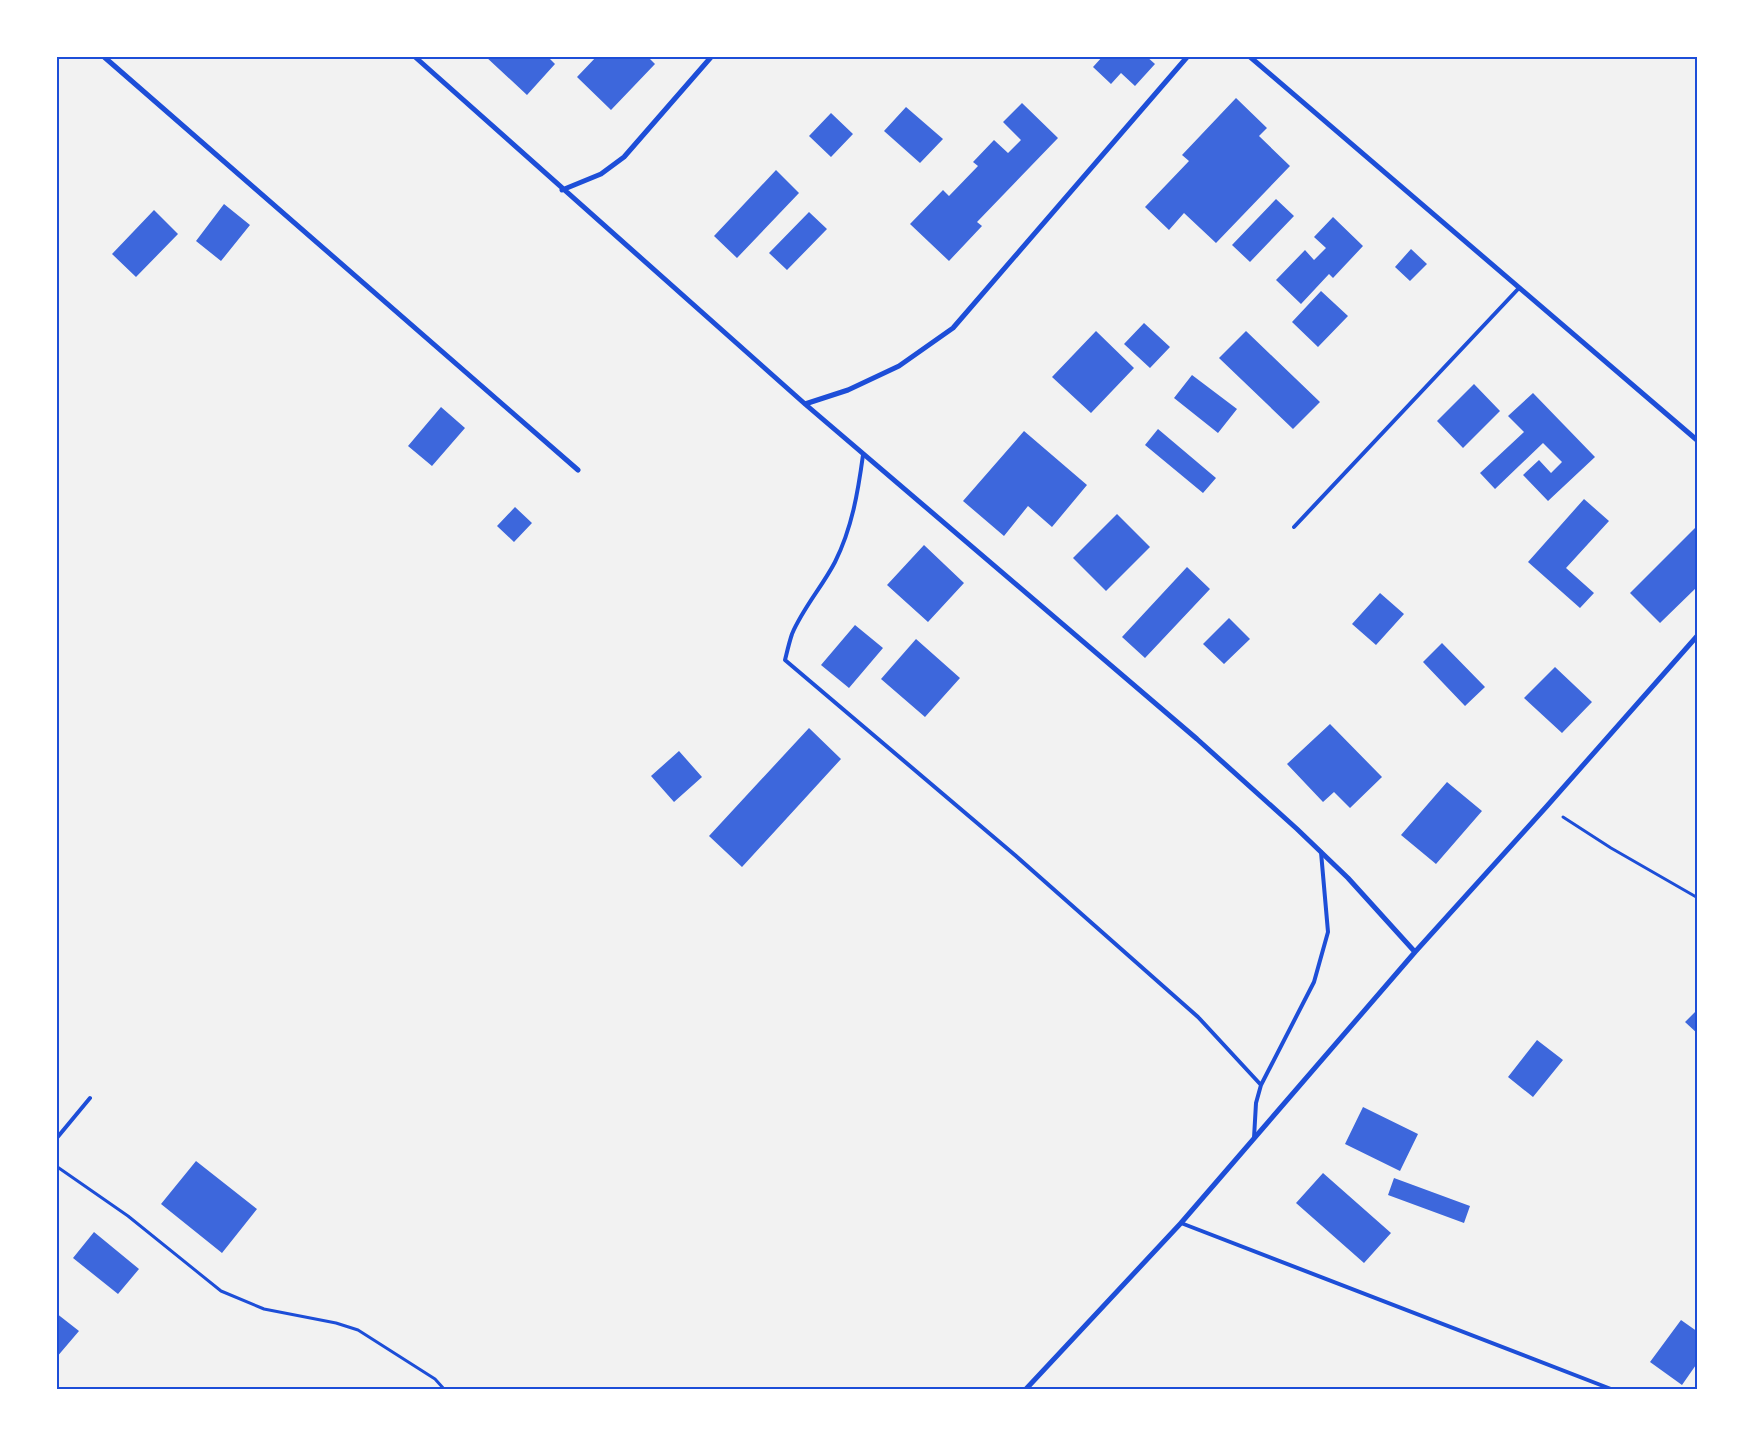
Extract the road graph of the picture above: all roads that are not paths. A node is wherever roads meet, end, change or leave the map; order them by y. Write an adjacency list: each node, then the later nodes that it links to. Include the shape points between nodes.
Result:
1 (103, 56): 11 (street)
2 (414, 56): 6 (street)
3 (712, 56): 6 (street, via 624,157 600,174)
4 (1188, 56): 8 (street, via 953,328 899,366 848,390)
5 (1249, 56): 7 (street)
6 (562, 190): 8 (street)
7 (1519, 288): 9 (street); 12 (lane)
8 (805, 404): 10 (street)
9 (1698, 441)
10 (864, 455): 14 (street, via 1197,739); 16 (lane, via 847,536 792,635 785,660 1016,856 1198,1017)
11 (578, 470)
12 (1294, 527)
13 (1698, 635): 15 (street)
14 (1321, 852): 15 (street); 16 (lane, via 1328,932 1314,982)
15 (1415, 952): 18 (street)
16 (1261, 1085): 18 (lane, via 1256,1103)
17 (90, 1098): 19 (lane)
18 (1254, 1138): 20 (street)
19 (56, 1139)
20 (1181, 1223): 21 (street); 22 (lane)
21 (1026, 1389)
22 (1611, 1389)

